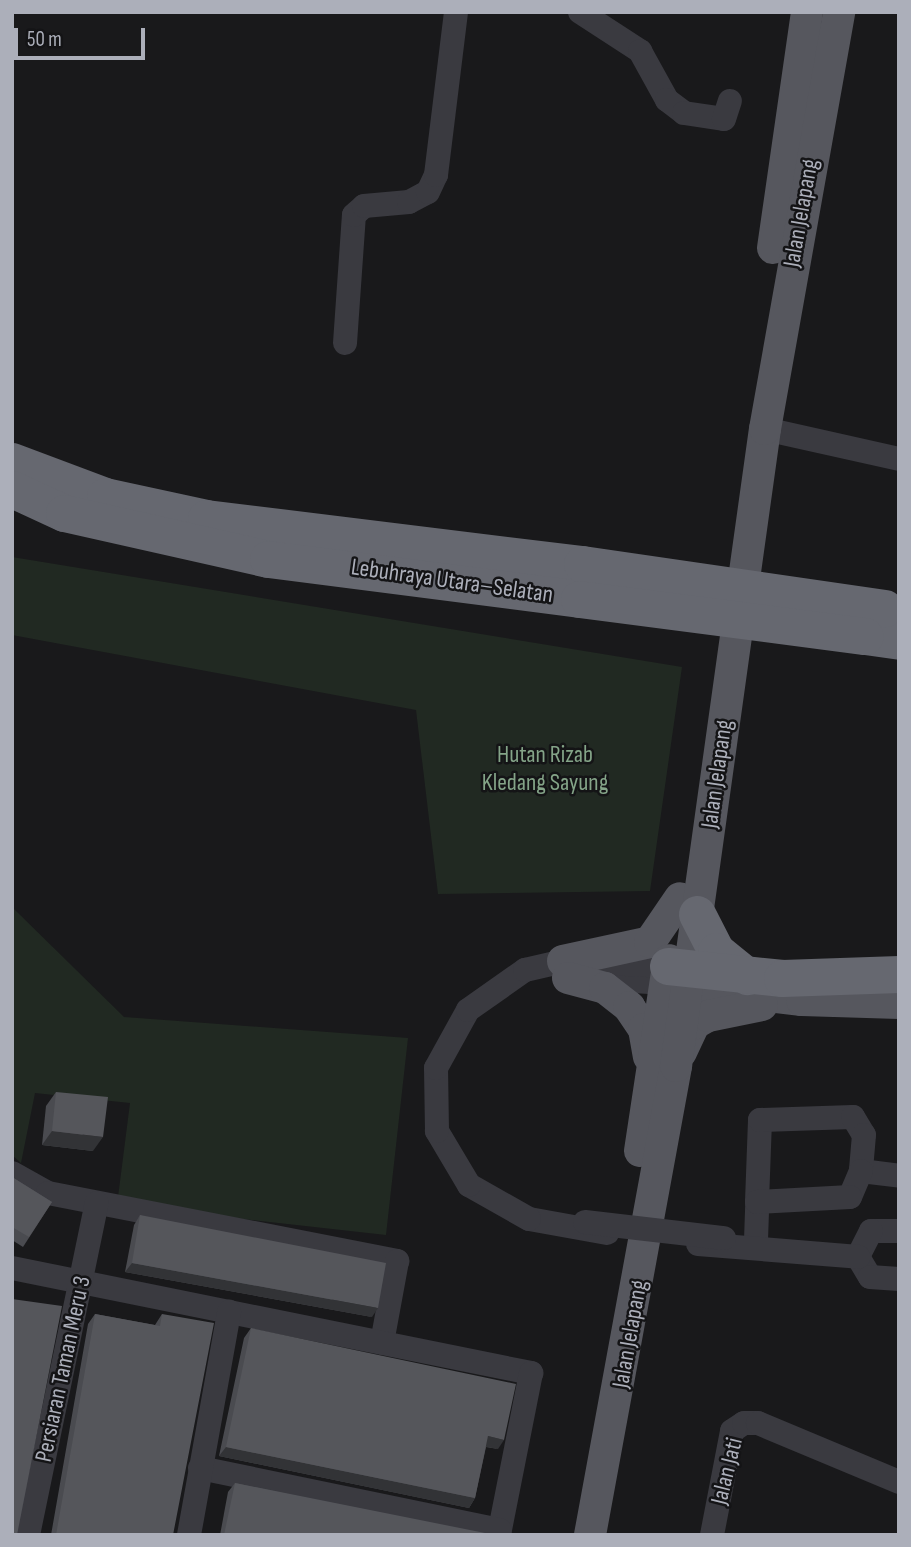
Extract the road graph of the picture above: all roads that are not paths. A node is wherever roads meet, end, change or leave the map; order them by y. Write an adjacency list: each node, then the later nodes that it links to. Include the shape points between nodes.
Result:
1 (456, 12): 6 (street, via 436,175 428,192 410,202 364,206 354,215)
2 (580, 12): 5 (street, via 640,51 667,100 684,113 724,119)
3 (807, 12): 13 (main road, Jalan Jelapang)
4 (839, 12): 7 (main road, Jalan Jelapang)
5 (730, 101)
6 (345, 343)
7 (765, 429): 8 (street); 13 (main road, Jalan Jelapang)
8 (899, 459)
9 (12, 461): 11 (highway, Lebuhraya Utara–Selatan, via 105,496 206,518)
10 (12, 489): 11 (highway, Lebuhraya Utara–Selatan, via 64,513 268,559)
11 (581, 581): 12 (highway, Lebuhraya Utara–Selatan, bridge)
12 (887, 624)
13 (688, 906): 14 (main road, via 650,942); 16 (main road, Jalan Jelapang); 17 (highway, via 716,951)
14 (566, 969): 16 (street); 20 (main road, via 605,988 629,1007); 27 (street, bridge, via 485,1008 452,1048 441,1101 450,1143 480,1184 516,1204 585,1222); 28 (street, via 501,982 455,1025 436,1068 435,1123 457,1173 481,1195 530,1219 657,1239)
15 (899, 974): 17 (highway)
16 (677, 976): 17 (highway); 18 (main road); 20 (main road, Jalan Jelapang)
17 (747, 976)
18 (802, 1000): 19 (main road); 20 (main road, via 708,1016 694,1024)
19 (899, 1003)
20 (663, 1069): 39 (main road, Jalan Jelapang); 40 (main road, Jalan Jelapang)
21 (861, 1171): 23 (street); 24 (street, via 850,1197); 24 (street, via 864,1135 853,1117 764,1116)
22 (12, 1173): 25 (street, via 48,1193)
23 (899, 1176)
24 (757, 1202): 27 (street)
25 (97, 1203): 31 (street, Persiaran Taman Meru 3); 33 (street, via 397,1261)
26 (899, 1231): 28 (street, via 879,1228)
27 (756, 1240): 28 (street)
28 (859, 1251): 30 (street, via 870,1277)
29 (12, 1268): 31 (street)
30 (897, 1282)
31 (81, 1283): 32 (street); 37 (street, Persiaran Taman Meru 3)
32 (229, 1312): 33 (street); 34 (street)
33 (382, 1343): 36 (street, via 531,1373)
34 (200, 1468): 36 (street); 38 (street)
35 (899, 1482): 41 (street, Jalan Jati, via 758,1423 732,1431)
36 (499, 1532)
37 (29, 1535)
38 (189, 1535)
39 (571, 1535)
40 (590, 1535)
41 (712, 1535)

